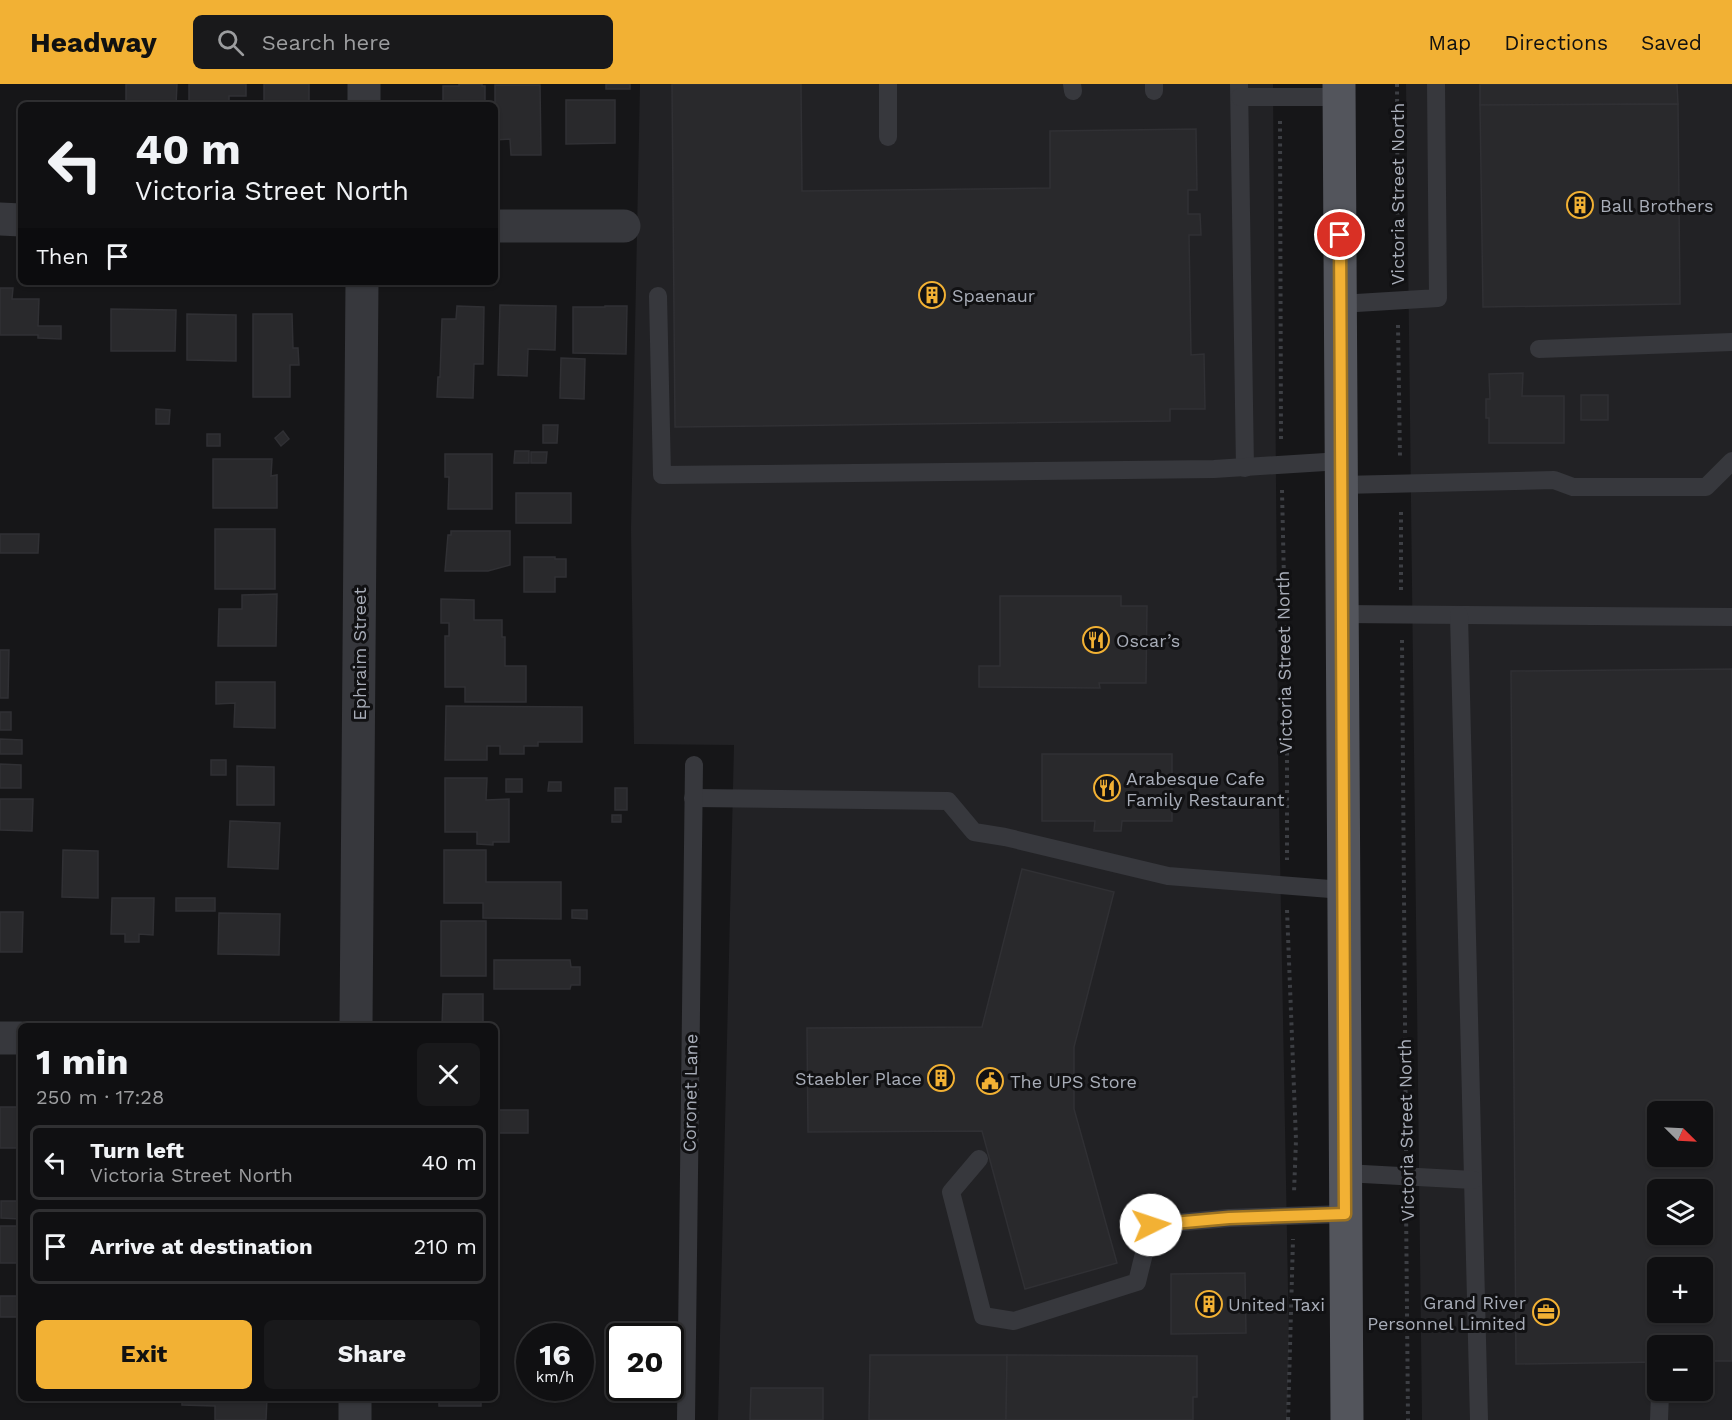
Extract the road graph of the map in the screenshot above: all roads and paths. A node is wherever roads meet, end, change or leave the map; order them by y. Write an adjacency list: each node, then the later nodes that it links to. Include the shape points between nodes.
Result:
1 (364, 84): 8 (street)
2 (888, 84): 9 (lane)
3 (1396, 84): 16 (path, Victoria Street North)
4 (1436, 84): 16 (lane, via 1437,298)
5 (1239, 90): 7 (lane); 22 (lane)
6 (1339, 90): 7 (lane); 17 (main road)
7 (1280, 96): 21 (path, Victoria Street North)
8 (364, 102)
9 (888, 137)
10 (0, 219): 11 (street)
11 (18, 220)
12 (498, 226): 13 (street)
13 (624, 226)
14 (362, 285): 33 (street, Ephraim Street)
15 (658, 296): 22 (lane, via 662,476)
16 (1398, 301): 17 (lane); 24 (path, Victoria Street North)
17 (1340, 304): 23 (main road)
18 (1732, 342): 19 (lane)
19 (1539, 349)
20 (1732, 461): 24 (lane, via 1706,487 1573,487 1554,480)
21 (1281, 465): 22 (lane); 23 (lane); 31 (path, Victoria Street North)
22 (1245, 468)
23 (1341, 473): 24 (lane); 25 (main road)
24 (1400, 483): 26 (path, Victoria Street North)
25 (1342, 614): 26 (lane); 32 (main road)
26 (1401, 615): 27 (lane); 38 (path, Victoria Street North)
27 (1459, 615): 28 (lane); 39 (lane)
28 (1732, 617)
29 (694, 765): 30 (lane, Coronet Lane)
30 (693, 798): 31 (lane, via 948,801 974,832 1168,876); 45 (lane, Coronet Lane)
31 (1287, 885): 32 (lane); 41 (path, Victoria Street North, via 1296,1140)
32 (1343, 890): 37 (main road)
33 (356, 1023)
34 (0, 1038): 35 (street)
35 (18, 1038)
36 (979, 1159): 41 (lane, via 951,1192 983,1316 1014,1321 1137,1282 1151,1225)
37 (1345, 1173): 38 (lane); 40 (main road)
38 (1406, 1177): 39 (lane); 48 (path, Victoria Street North)
39 (1473, 1180): 49 (lane)
40 (1345, 1214): 41 (lane); 47 (main road)
41 (1294, 1216): 46 (path, Victoria Street North)
42 (355, 1401): 44 (street)
43 (1660, 1401): 50 (lane)
44 (354, 1420)
45 (686, 1420)
46 (1288, 1420)
47 (1347, 1420)
48 (1408, 1420)
49 (1479, 1420)
50 (1659, 1420)

